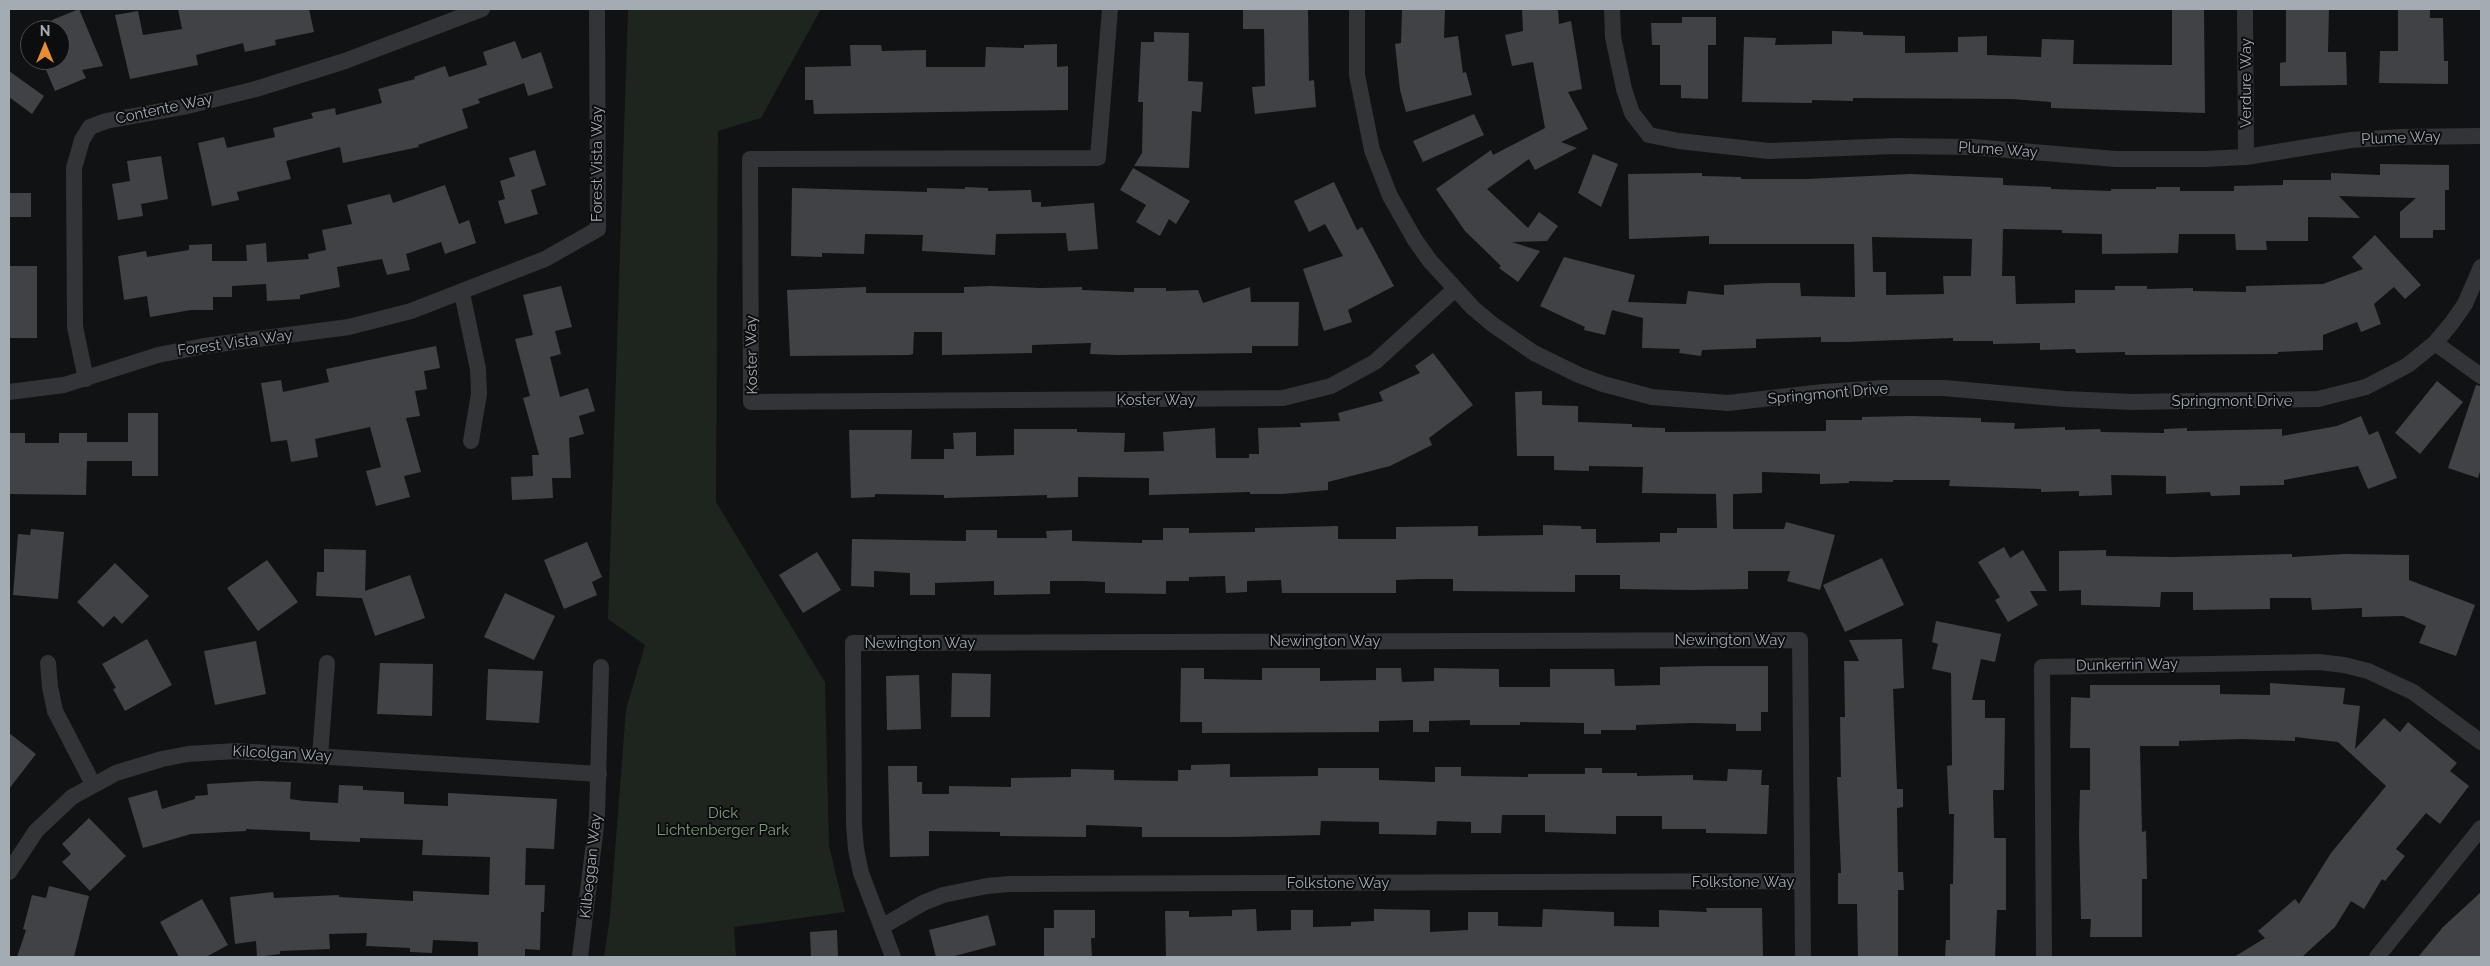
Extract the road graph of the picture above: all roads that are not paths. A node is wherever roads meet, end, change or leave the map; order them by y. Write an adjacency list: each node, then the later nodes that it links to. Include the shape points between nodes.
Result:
1 (482, 9): 14 (street, Contente Way, via 345,62 256,89 90,127 82,140 74,168 76,327)
2 (597, 9): 11 (street, Forest Vista Way, via 598,229 545,259)
3 (1110, 9): 10 (street, Koster Way, via 1098,158 750,160 751,402 1283,398 1331,386 1368,367)
4 (1357, 9): 10 (street, Springmont Drive, via 1357,75 1372,150 1390,196 1415,240)
5 (1612, 9): 8 (street, Plume Way, via 1613,37 1624,89 1632,113 1649,135 1769,151 1905,146 1973,148 2116,160)
6 (2245, 9): 8 (street, Verdure Way)
7 (2481, 136): 8 (street, Plume Way, via 2350,140)
8 (2246, 157)
9 (2481, 267): 12 (street, Springmont Drive, via 2465,304)
10 (1454, 290): 12 (street, Springmont Drive, via 1492,324 1534,353 1579,376 1652,397 1703,403 1884,388 1944,388 2132,402 2318,399 2342,395 2388,377)
11 (462, 293): 14 (street, Forest Vista Way, via 411,311 349,327 158,355); 16 (street, via 478,369 479,394)
12 (2434, 343): 13 (street)
13 (2481, 376)
14 (86, 379): 15 (street, Forest Vista Way, via 40,390)
15 (9, 392)
16 (471, 441)
17 (48, 663): 23 (street, via 56,711)
18 (327, 663): 21 (street)
19 (601, 666): 22 (street, Kilbeggan Way)
20 (2481, 742): 31 (street, Dunkerrin Way, via 2413,692 2376,674 2344,665 2319,662 2042,666)
21 (320, 756): 22 (street, Kilcolgan Way); 23 (street, Kilcolgan Way, via 236,751 188,754 116,773)
22 (600, 774): 28 (street, Kilbeggan Way)
23 (93, 784): 25 (street, Kilcolgan Way, via 53,813 36,831)
24 (2481, 828): 32 (street)
25 (9, 872)
26 (1802, 882): 27 (street, Folkstone Way, via 1009,884 943,895); 27 (street, Newington Way, via 1800,640 853,643 854,825 862,873); 30 (street, Newington Way)
27 (882, 926): 29 (street, Newington Way)
28 (580, 957)
29 (893, 957)
30 (1803, 957)
31 (2044, 957)
32 (2377, 957)

